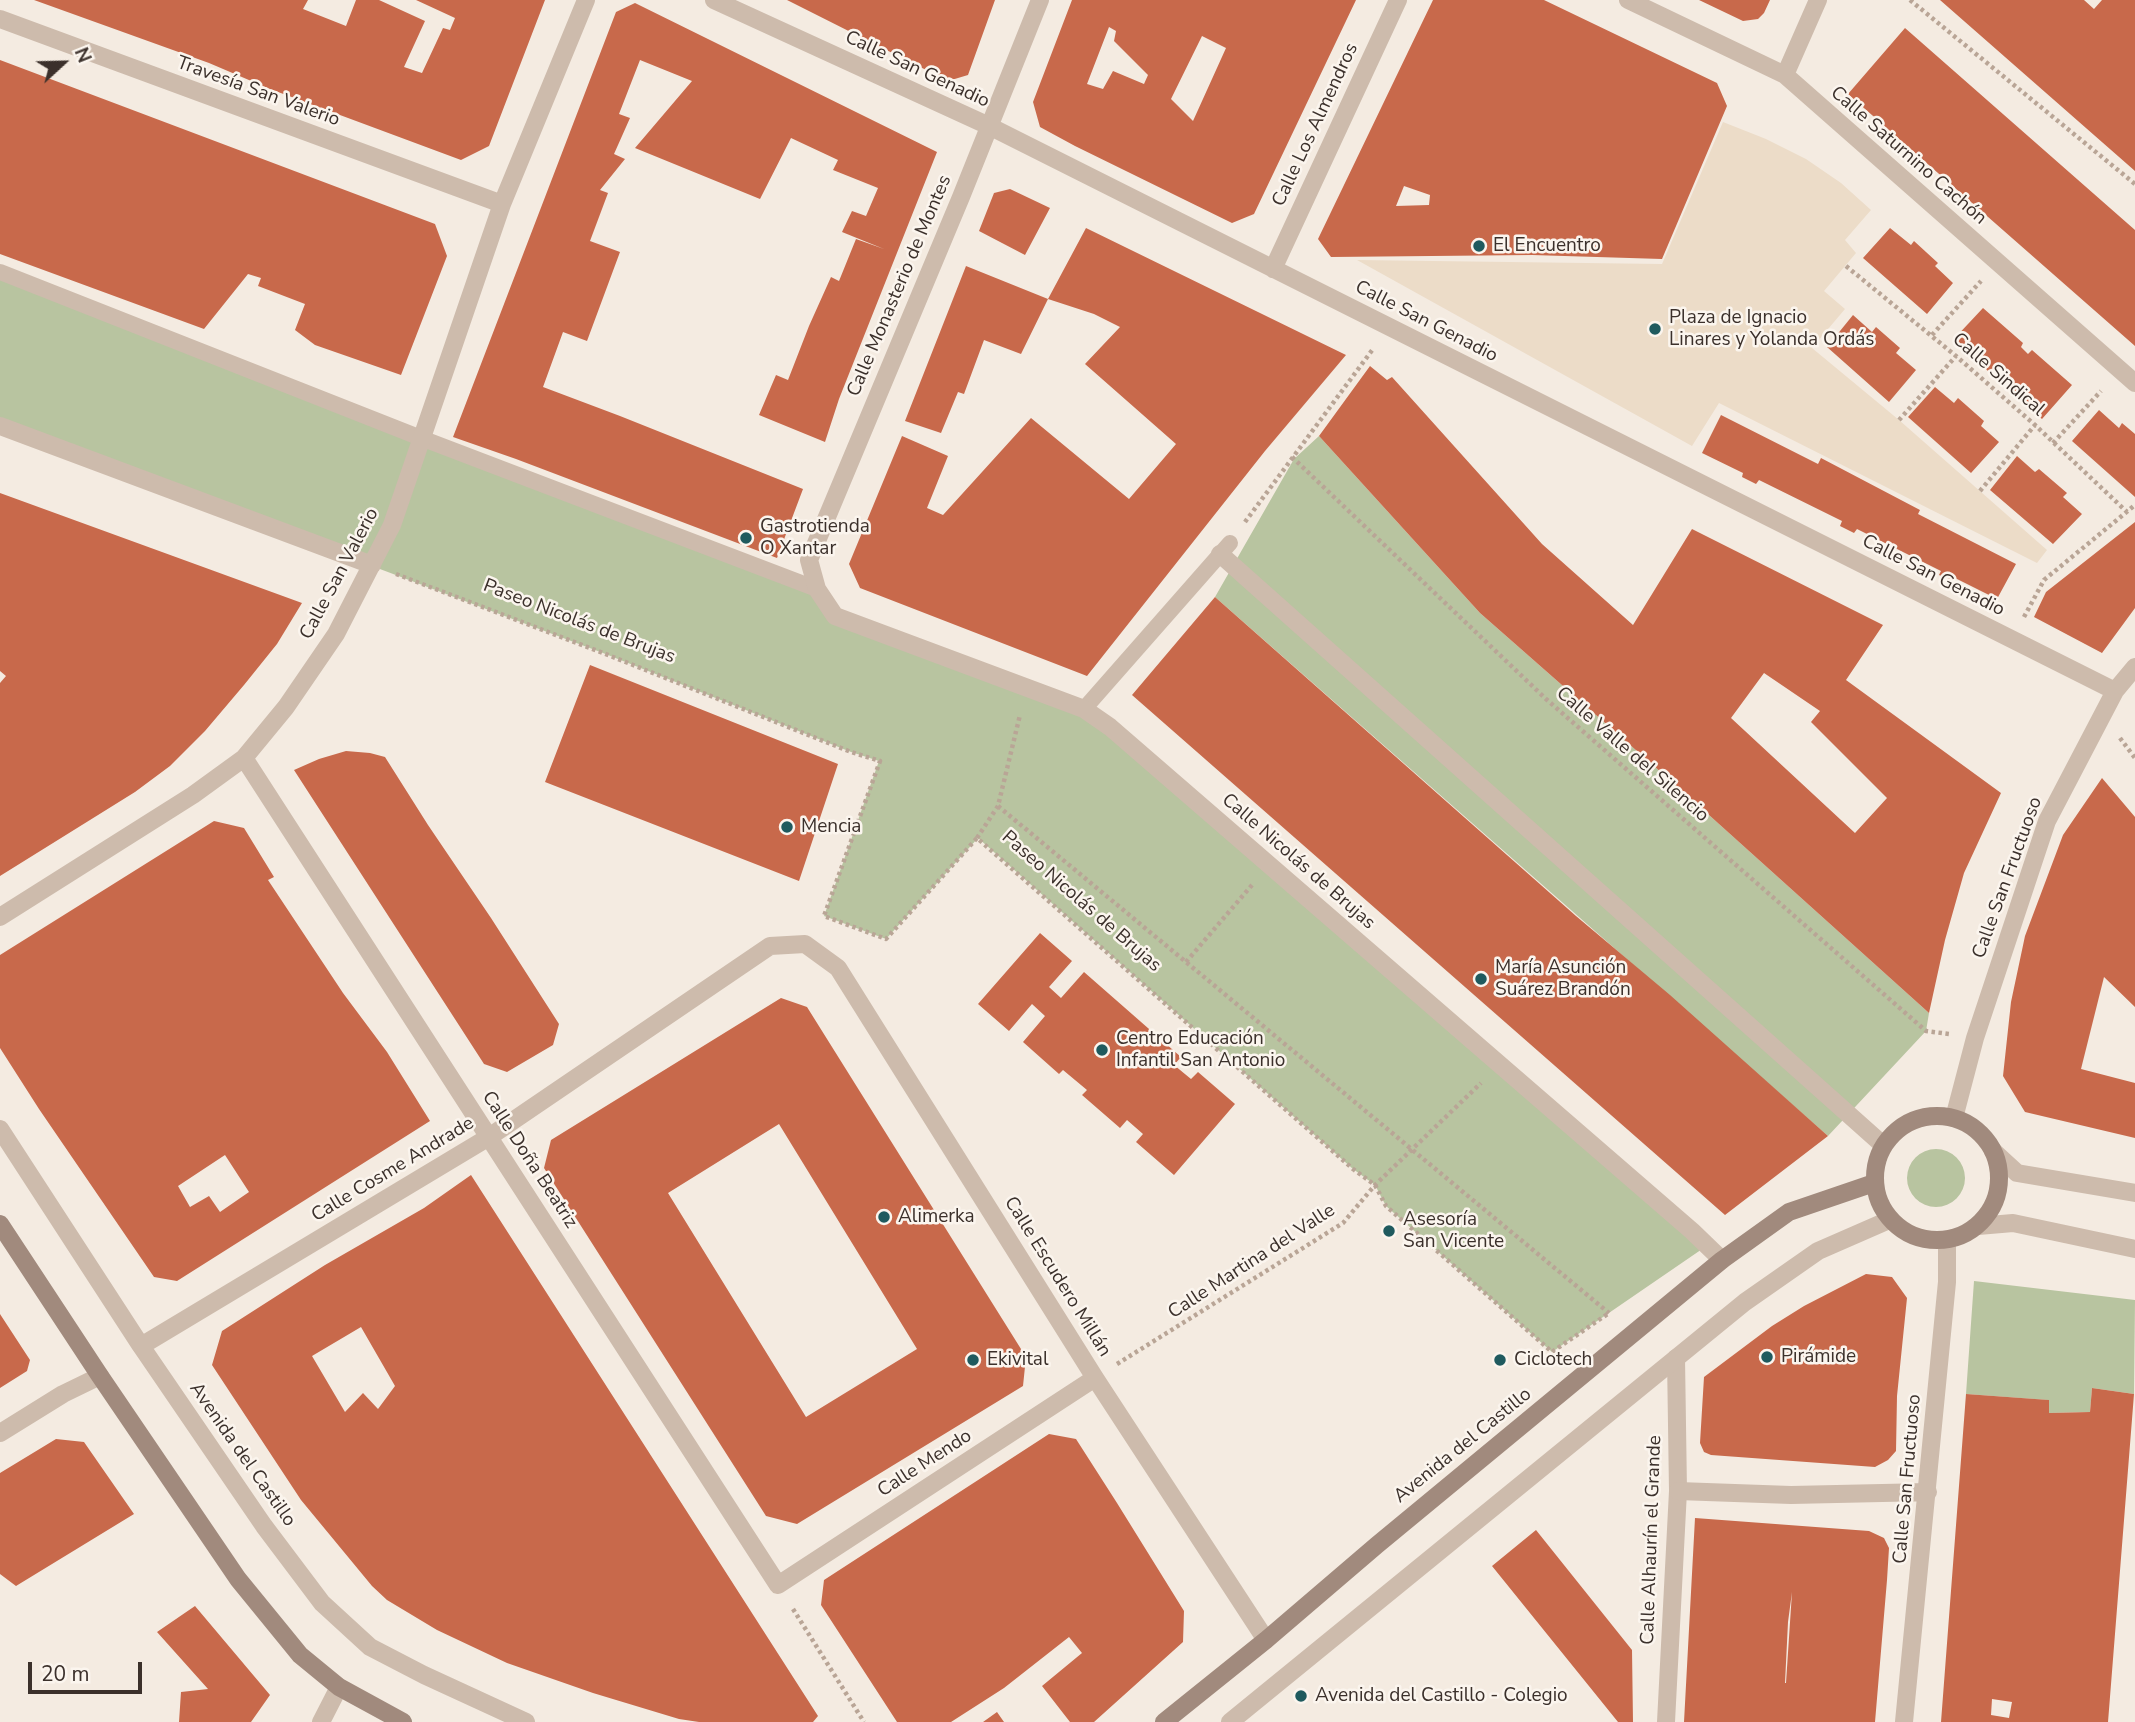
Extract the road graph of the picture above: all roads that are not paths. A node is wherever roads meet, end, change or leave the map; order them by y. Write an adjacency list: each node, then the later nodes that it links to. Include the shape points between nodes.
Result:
1 (586, 0): 10 (street, Calle San Valerio)
2 (714, 0): 9 (street, Calle San Genadio)
3 (1040, 0): 9 (street, Calle Monasterio de Montes)
4 (1398, 0): 11 (street, Calle Los Almendros)
5 (1628, 0): 8 (street, Calle Saturnino Cachón)
6 (1818, 0): 8 (street)
7 (0, 19): 10 (street, Travesía San Valerio)
8 (1785, 75): 13 (street, Calle Saturnino Cachón)
9 (989, 126): 11 (street, Calle San Genadio); 18 (street, Calle Monasterio de Montes, via 809,560)
10 (502, 204): 15 (street, Calle San Valerio)
11 (1273, 269): 20 (street, Calle San Genadio)
12 (0, 272): 15 (lane)
13 (2135, 383)
14 (0, 426): 17 (street)
15 (421, 438): 17 (street, Calle San Valerio, via 392,525); 18 (lane)
16 (1225, 548): 21 (lane); 28 (street)
17 (372, 565): 22 (street, Calle San Valerio, via 336,634)
18 (817, 589): 21 (street, Calle Nicolás de Brujas, via 835,616)
19 (2135, 667): 20 (street, Calle San Fructuoso)
20 (2115, 691): 25 (street, Calle San Fructuoso, via 2047,821 1975,1038)
21 (1084, 709): 37 (street, Calle Nicolás de Brujas)
22 (244, 758): 23 (street, Calle San Valerio); 27 (street, Calle Doña Beatriz)
23 (0, 917)
24 (805, 944): 27 (street, Calle Cosme Andrade, via 770,946); 41 (street, Calle Escudero Millán, via 838,968)
25 (1954, 1118): 28 (main road, via 1934,1115 1914,1120 1896,1130); 29 (main road, via 1984,1136)
26 (0, 1129): 38 (street, Avenida del Castillo)
27 (489, 1136): 38 (street, Calle Cosme Andrade); 45 (street, Calle Doña Beatriz)
28 (1883, 1145): 30 (main road, via 1875,1163)
29 (1993, 1151): 31 (street, via 2017,1173); 34 (main road, via 1998,1191)
30 (1874, 1183): 32 (main road); 37 (main road, Avenida del Castillo, via 1789,1212)
31 (2135, 1193)
32 (1889, 1220): 35 (main road, via 1926,1241); 39 (street, via 1818,1251 1745,1302)
33 (0, 1224): 40 (main road)
34 (1978, 1226): 35 (main road); 36 (street, via 2013,1223)
35 (1947, 1241): 44 (street, Calle San Fructuoso)
36 (2135, 1249)
37 (1722, 1260): 46 (main road, Avenida del Castillo)
38 (141, 1346): 50 (street, Avenida del Castillo, via 322,1603 370,1647)
39 (1676, 1359): 43 (street, Calle Alhaurín el Grande); 52 (street)
40 (100, 1376): 42 (street); 47 (main road, via 238,1579 300,1655)
41 (1095, 1378): 45 (street, Calle Mendo); 46 (street, Calle Escudero Millán)
42 (0, 1433)
43 (1678, 1491): 44 (street); 53 (street, Calle Alhaurín el Grande)
44 (1928, 1492): 54 (street, Calle San Fructuoso)
45 (778, 1585)
46 (1266, 1640): 51 (main road, Avenida del Castillo)
47 (339, 1688): 48 (street); 49 (main road)
48 (321, 1722)
49 (403, 1722)
50 (526, 1722)
51 (1164, 1722)
52 (1230, 1722)
53 (1666, 1722)
54 (1905, 1722)

